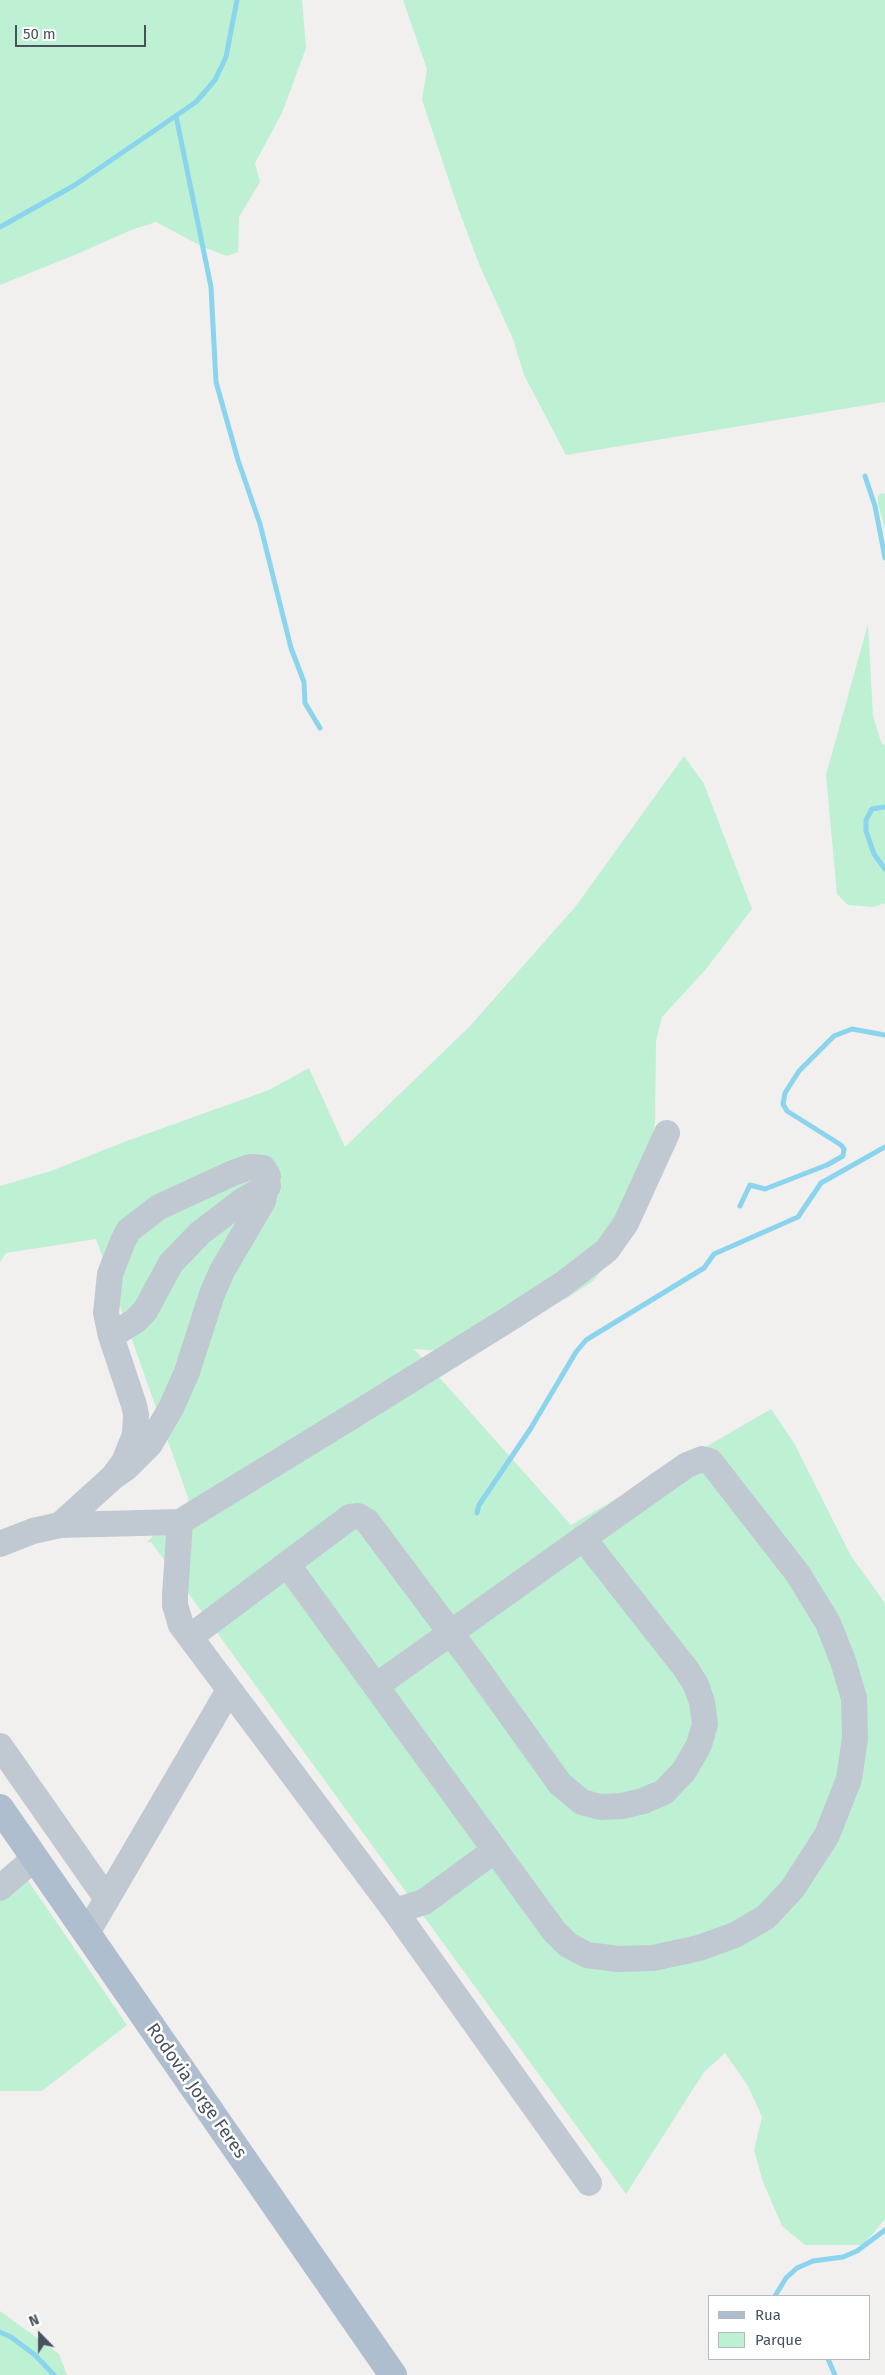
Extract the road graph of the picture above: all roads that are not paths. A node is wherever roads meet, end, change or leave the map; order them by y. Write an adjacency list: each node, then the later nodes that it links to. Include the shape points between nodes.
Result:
1 (667, 1133): 5 (street, via 626,1223 594,1262 512,1318)
2 (268, 1186): 3 (street, via 200,1232 172,1263 145,1311 136,1321); 3 (street, via 268,1176 263,1168 250,1167 159,1208 130,1230 110,1274 106,1313); 4 (street, via 257,1213 215,1287 187,1372 171,1408 150,1444)
3 (111, 1336): 4 (street, via 134,1405 137,1425 130,1450)
4 (113, 1477): 6 (street)
5 (180, 1522): 6 (street); 11 (street, via 175,1605 181,1625)
6 (60, 1525): 8 (street)
7 (583, 1538): 10 (street); 10 (street, via 686,1669 702,1702 704,1724 699,1746 684,1771 664,1792 622,1806 600,1807 582,1802 560,1784); 16 (street, via 687,1465 702,1459 710,1461 798,1574 828,1623 844,1661 854,1698 855,1738 849,1779 827,1835 793,1888 766,1917 735,1935 699,1948 653,1958 618,1959 587,1955 568,1945 554,1931)
8 (0, 1544)
9 (287, 1564): 10 (street, via 350,1517 358,1516 367,1521); 11 (street); 12 (street)
10 (450, 1633): 12 (street)
11 (190, 1637): 13 (street)
12 (376, 1686): 16 (street)
13 (229, 1690): 19 (street); 20 (street)
14 (0, 1746): 19 (street)
15 (4, 1822): 17 (main road, Rodovia Jorge Feres)
16 (495, 1850): 20 (street, via 424,1902)
17 (35, 1858): 18 (street); 21 (main road, Rodovia Jorge Feres)
18 (0, 1888)
19 (107, 1899): 21 (street)
20 (396, 1911): 22 (street)
21 (87, 1933): 23 (main road, Rodovia Jorge Feres)
22 (589, 2183)
23 (392, 2375)

